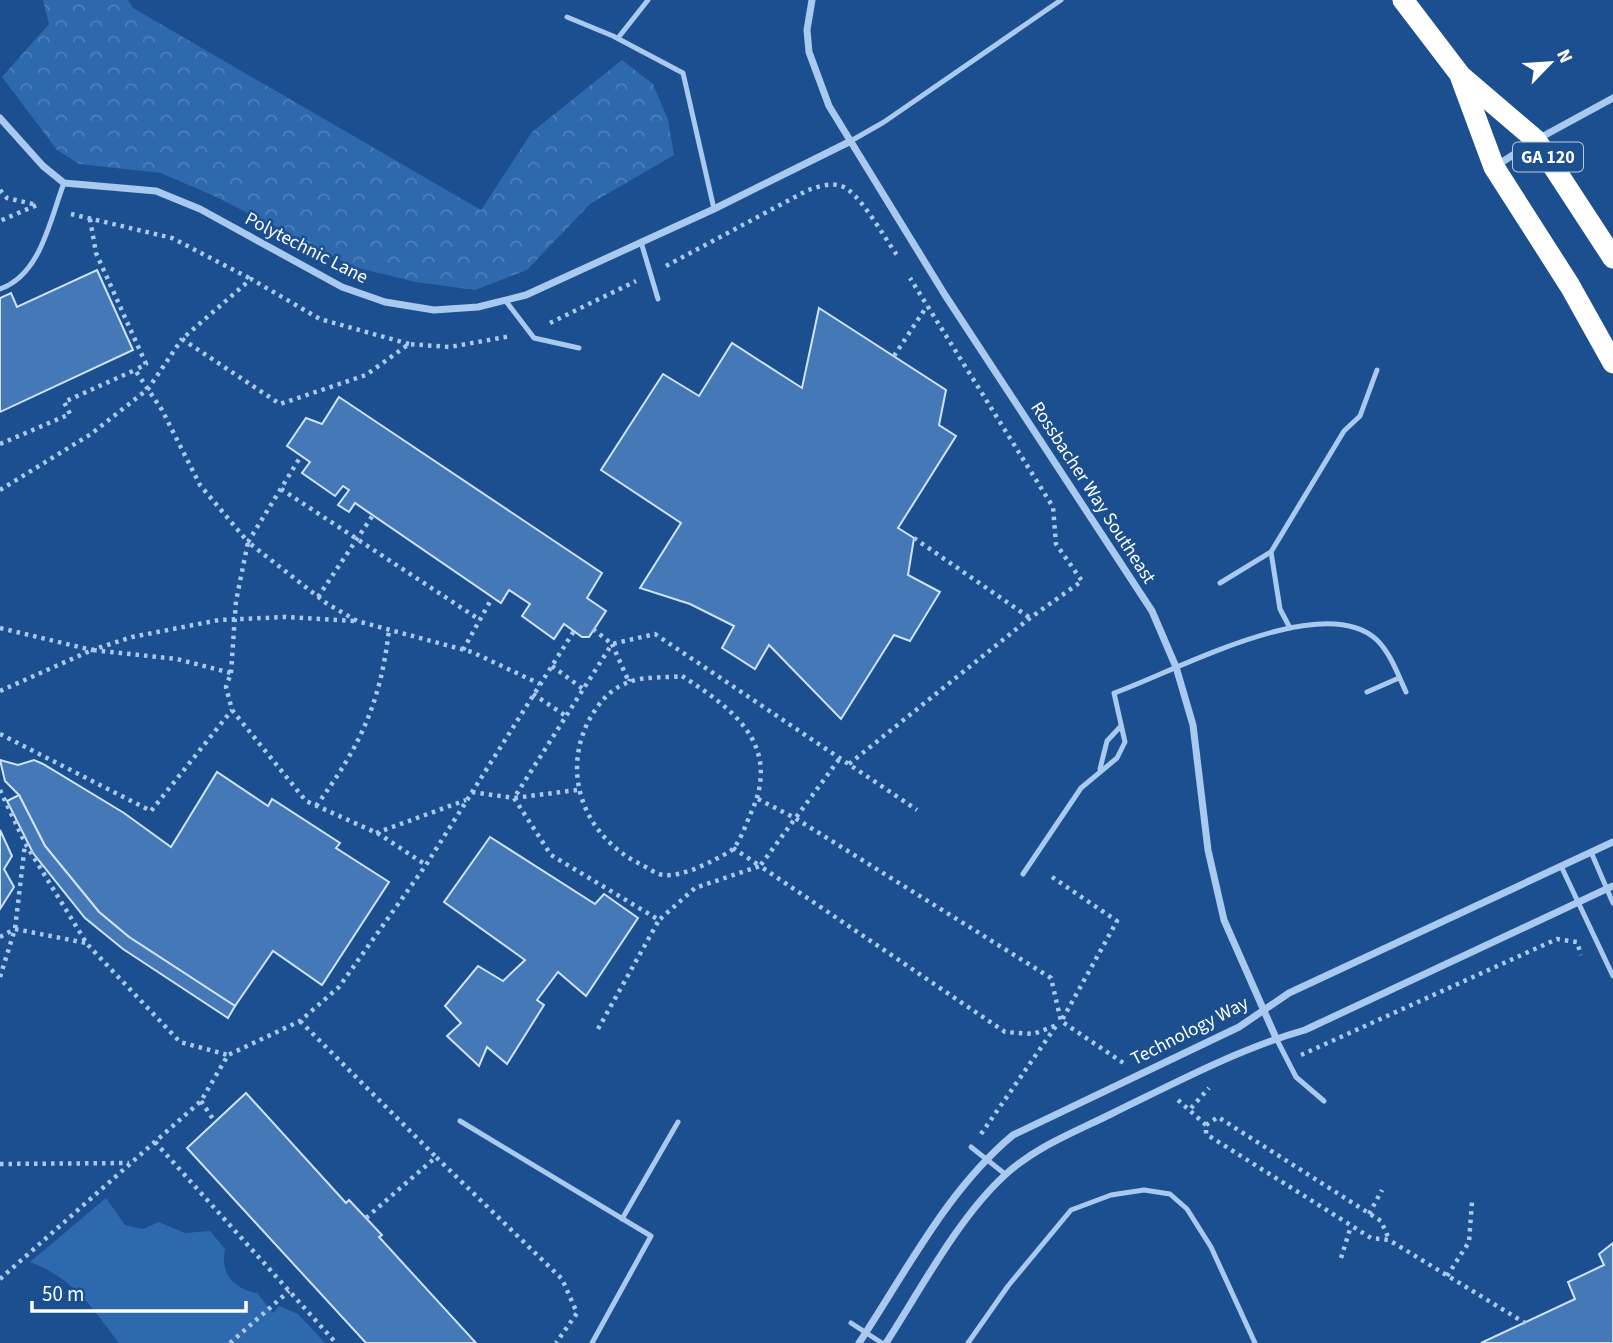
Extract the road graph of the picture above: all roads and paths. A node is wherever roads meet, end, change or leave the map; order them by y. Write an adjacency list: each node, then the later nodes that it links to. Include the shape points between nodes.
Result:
1 (648, 0): 6 (lane)
2 (812, 0): 11 (street, Rossbacher Way Southeast, via 807,30 811,64)
3 (1061, 0): 11 (lane)
4 (1403, 0): 7 (highway, GA 120)
5 (568, 17): 6 (lane)
6 (618, 38): 16 (lane, via 683,73)
7 (1461, 76): 10 (highway, GA 120); 12 (highway, GA 120)
8 (1613, 98): 10 (street)
9 (0, 118): 13 (street)
10 (1536, 140): 12 (street); 21 (highway, GA 120)
11 (849, 142): 16 (street, Polytechnic Lane); 62 (street, Rossbacher Way Southeast, via 1134,580)
12 (1494, 167): 33 (highway, GA 120)
13 (64, 183): 17 (lane); 26 (street, Polytechnic Lane, via 156,191 200,209 342,287 385,302 434,310)
14 (0, 190): 15 (path, via 7,198)
15 (37, 205): 17 (path); 19 (path)
16 (714, 209): 20 (street, Polytechnic Lane)
17 (54, 210): 18 (path); 24 (lane, via 40,252 10,286)
18 (90, 219): 23 (path, via 172,238); 34 (path, via 96,253 146,364)
19 (0, 221)
20 (641, 242): 22 (lane); 26 (street, Polytechnic Lane, via 526,295)
21 (1613, 258)
22 (650, 274): 25 (lane); 27 (path, via 808,190 843,186 898,256); 28 (path)
23 (251, 279): 29 (path); 30 (path, via 320,319)
24 (0, 289)
25 (658, 299)
26 (505, 300): 28 (lane)
27 (927, 306): 32 (path); 49 (path, via 1053,507 1056,544 1082,581)
28 (528, 330): 30 (path, via 450,347); 31 (lane, via 534,338)
29 (182, 339): 30 (path, via 280,404 366,375); 36 (path)
30 (409, 344)
31 (579, 348)
32 (894, 356)
33 (1613, 363)
34 (135, 370): 36 (path); 37 (path, via 64,402 70,414)
35 (1377, 370): 45 (lane, via 1360,416 1343,431)
36 (148, 389): 40 (path, via 82,440); 44 (path, via 200,485)
37 (0, 444)
38 (301, 456): 39 (path)
39 (281, 489): 43 (path); 44 (path)
40 (0, 490)
41 (373, 515): 43 (path)
42 (914, 538): 49 (path)
43 (357, 540): 47 (path); 51 (path)
44 (248, 542): 47 (path); 50 (path)
45 (1271, 552): 46 (lane); 54 (lane, via 1280,609)
46 (1220, 583)
47 (318, 597): 52 (path)
48 (492, 598): 51 (path)
49 (1030, 618): 77 (path)
50 (234, 619): 52 (path); 59 (path, via 132,637); 63 (path)
51 (480, 620): 60 (path)
52 (357, 621): 55 (path)
53 (0, 628): 59 (path)
54 (1290, 628): 62 (lane); 64 (lane, via 1320,621 1355,627 1377,639)
55 (389, 629): 60 (path); 85 (path, via 375,705 344,769)
56 (593, 629): 58 (path)
57 (574, 631): 61 (path)
58 (612, 644): 65 (path); 67 (path); 76 (path, via 655,634)
59 (92, 650): 63 (path, via 177,659); 68 (path)
60 (463, 650): 66 (path)
61 (552, 666): 66 (path); 67 (path)
62 (1175, 667): 74 (lane, via 1114,692); 108 (street, Rossbacher Way Southeast, via 1196,740 1218,897)
63 (231, 673): 72 (path, via 226,687)
64 (1399, 678): 69 (lane); 70 (lane)
65 (629, 680): 79 (path, via 598,702 578,743); 84 (path, via 682,676 745,725 760,755)
66 (540, 684): 71 (path)
67 (583, 689): 73 (path)
68 (0, 691)
69 (1367, 692)
70 (1406, 692)
71 (533, 694): 73 (path); 80 (path)
72 (232, 710): 75 (path, via 151,811); 85 (path, via 306,801)
73 (566, 716): 82 (path)
74 (1121, 726): 78 (lane, via 1107,741); 78 (lane, via 1125,742 1118,758)
75 (0, 734)
76 (839, 758): 77 (path); 87 (path)
77 (849, 764): 86 (path)
78 (1099, 770): 96 (lane, via 1081,788)
79 (577, 790): 82 (path); 91 (path, via 596,826 619,853 664,875 703,866)
80 (472, 792): 82 (path); 83 (path)
81 (1, 793): 90 (path)
82 (514, 798): 101 (path, via 551,855)
83 (467, 799): 88 (path); 93 (path)
84 (758, 799): 87 (path); 91 (path)
85 (316, 806): 88 (path)
86 (917, 810)
87 (795, 818): 94 (path); 110 (path, via 1051,978)
88 (375, 833): 93 (path)
89 (1613, 842): 92 (street, Technology Way)
90 (25, 844): 102 (path); 104 (path)
91 (733, 848): 94 (path)
92 (1591, 852): 95 (street, Technology Way); 98 (lane)
93 (426, 865): 109 (path, via 339,987)
94 (760, 866): 101 (path, via 695,888); 110 (path, via 1005,1032 1033,1034)
95 (1561, 866): 99 (lane); 108 (street, Technology Way, via 1289,993)
96 (1023, 874)
97 (1052, 877): 110 (path, via 1117,921)
98 (1610, 887): 99 (street); 100 (lane)
99 (1578, 903): 106 (lane); 112 (street, via 1305,1030)
100 (1613, 903)
101 (659, 920): 111 (path)
102 (15, 929): 103 (path); 104 (path); 107 (path)
103 (0, 936)
104 (87, 943): 113 (path, via 180,1042)
105 (1581, 955): 114 (path, via 1577,942 1557,939)
106 (1613, 976)
107 (0, 977)
108 (1263, 1010): 112 (street, Rossbacher Way Southeast); 115 (street, Technology Way, via 1238,1027)
109 (300, 1021): 113 (path); 126 (path)
110 (1059, 1023): 115 (path); 123 (path)
111 (598, 1030)
112 (1276, 1038): 114 (lane); 116 (street)
113 (228, 1055): 117 (path)
114 (1288, 1061): 118 (lane, via 1296,1077)
115 (1139, 1073): 127 (street, Technology Way, via 1028,1126)
116 (1163, 1089): 122 (path); 130 (street, via 1047,1146)
117 (201, 1101): 120 (path); 124 (path)
118 (1324, 1101)
119 (460, 1121): 135 (lane)
120 (215, 1122)
121 (678, 1122): 135 (lane)
122 (1206, 1125): 133 (path, via 1218,1117); 136 (path, via 1206,1134)
123 (979, 1136)
124 (155, 1142): 128 (path); 141 (path)
125 (971, 1147): 127 (lane)
126 (436, 1157): 134 (path); 147 (path, via 562,1279 577,1313)
127 (986, 1160): 130 (lane); 144 (street, Technology Way, via 939,1221)
128 (131, 1163): 129 (path); 140 (path)
129 (0, 1164)
130 (1005, 1174): 150 (street)
131 (1382, 1191): 133 (path)
132 (1472, 1202): 139 (path, via 1469,1242)
133 (1368, 1213): 137 (path, via 1381,1222)
134 (366, 1218)
135 (622, 1219): 148 (lane, via 651,1236)
136 (1351, 1226): 137 (path, via 1371,1238); 138 (path)
137 (1389, 1240): 139 (path)
138 (1341, 1258)
139 (1447, 1276): 143 (path)
140 (0, 1279)
141 (289, 1291): 145 (path); 146 (path)
142 (851, 1323): 144 (lane)
143 (1525, 1323)
144 (866, 1333): 149 (street, Technology Way); 150 (lane)
145 (230, 1343)
146 (336, 1343)
147 (556, 1343)
148 (592, 1343)
149 (859, 1343)
150 (884, 1343)
151 (968, 1343): 152 (lane, via 1071,1210 1111,1195 1144,1190 1170,1194 1187,1209 1211,1247)
152 (1255, 1343)

